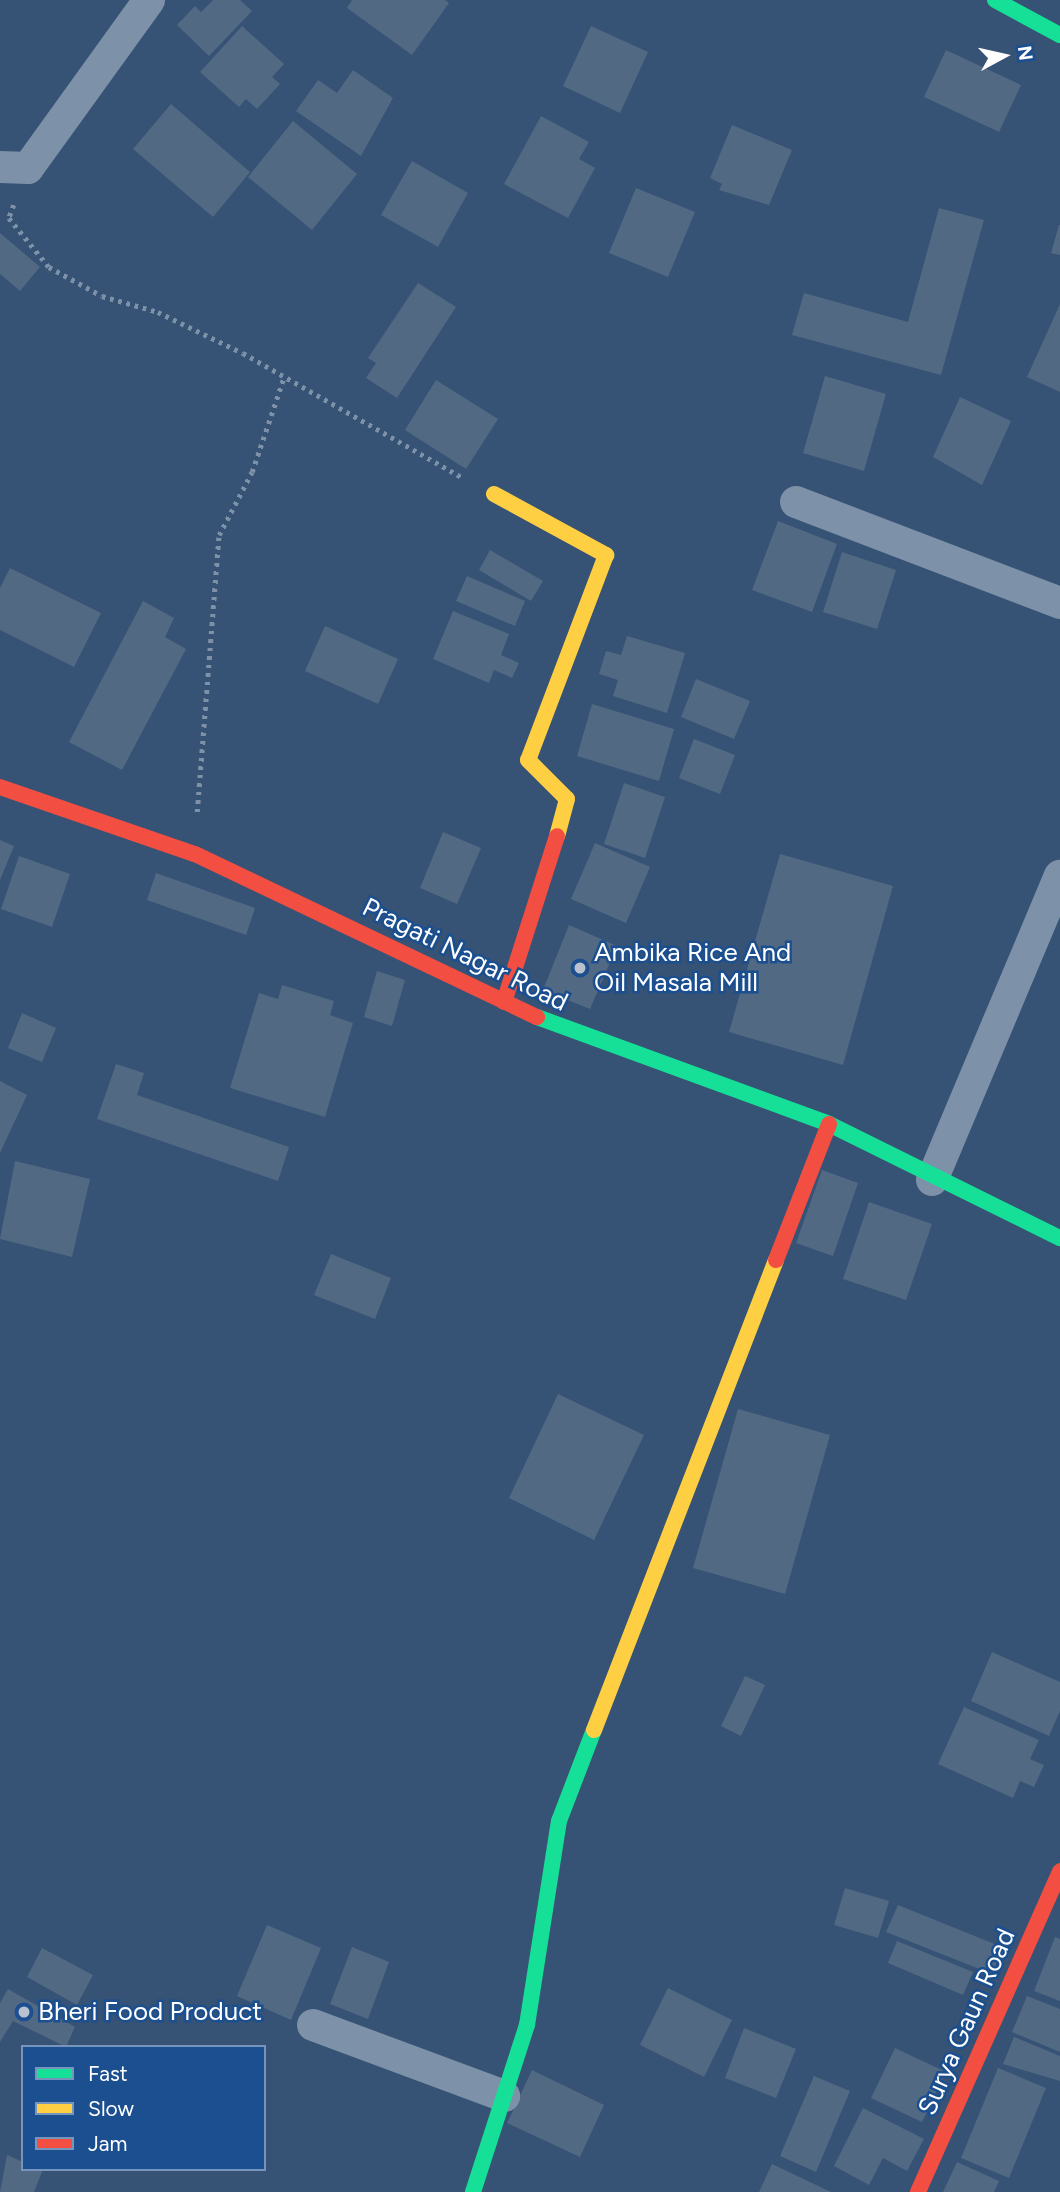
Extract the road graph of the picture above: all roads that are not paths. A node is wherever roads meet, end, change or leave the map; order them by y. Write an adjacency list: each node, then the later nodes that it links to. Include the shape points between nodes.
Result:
1 (149, 0): 4 (street)
2 (995, 0): 3 (street)
3 (1060, 34)
4 (14, 168)
5 (494, 494): 10 (street, via 606,555 528,760 567,799 536,915)
6 (796, 502): 7 (street)
7 (1060, 604)
8 (0, 787): 10 (street, Pragati Nagar Road, via 195,854)
9 (1060, 876): 12 (street)
10 (504, 1002): 11 (street, Pragati Nagar Road)
11 (829, 1124): 12 (street, Pragati Nagar Road); 16 (street, via 559,1821 527,2025)
12 (932, 1180): 13 (street, Pragati Nagar Road)
13 (1060, 1238)
14 (1060, 1871): 18 (street, Surya Gaun Road)
15 (313, 2025): 16 (street)
16 (504, 2096): 17 (street)
17 (473, 2192)
18 (918, 2192)

